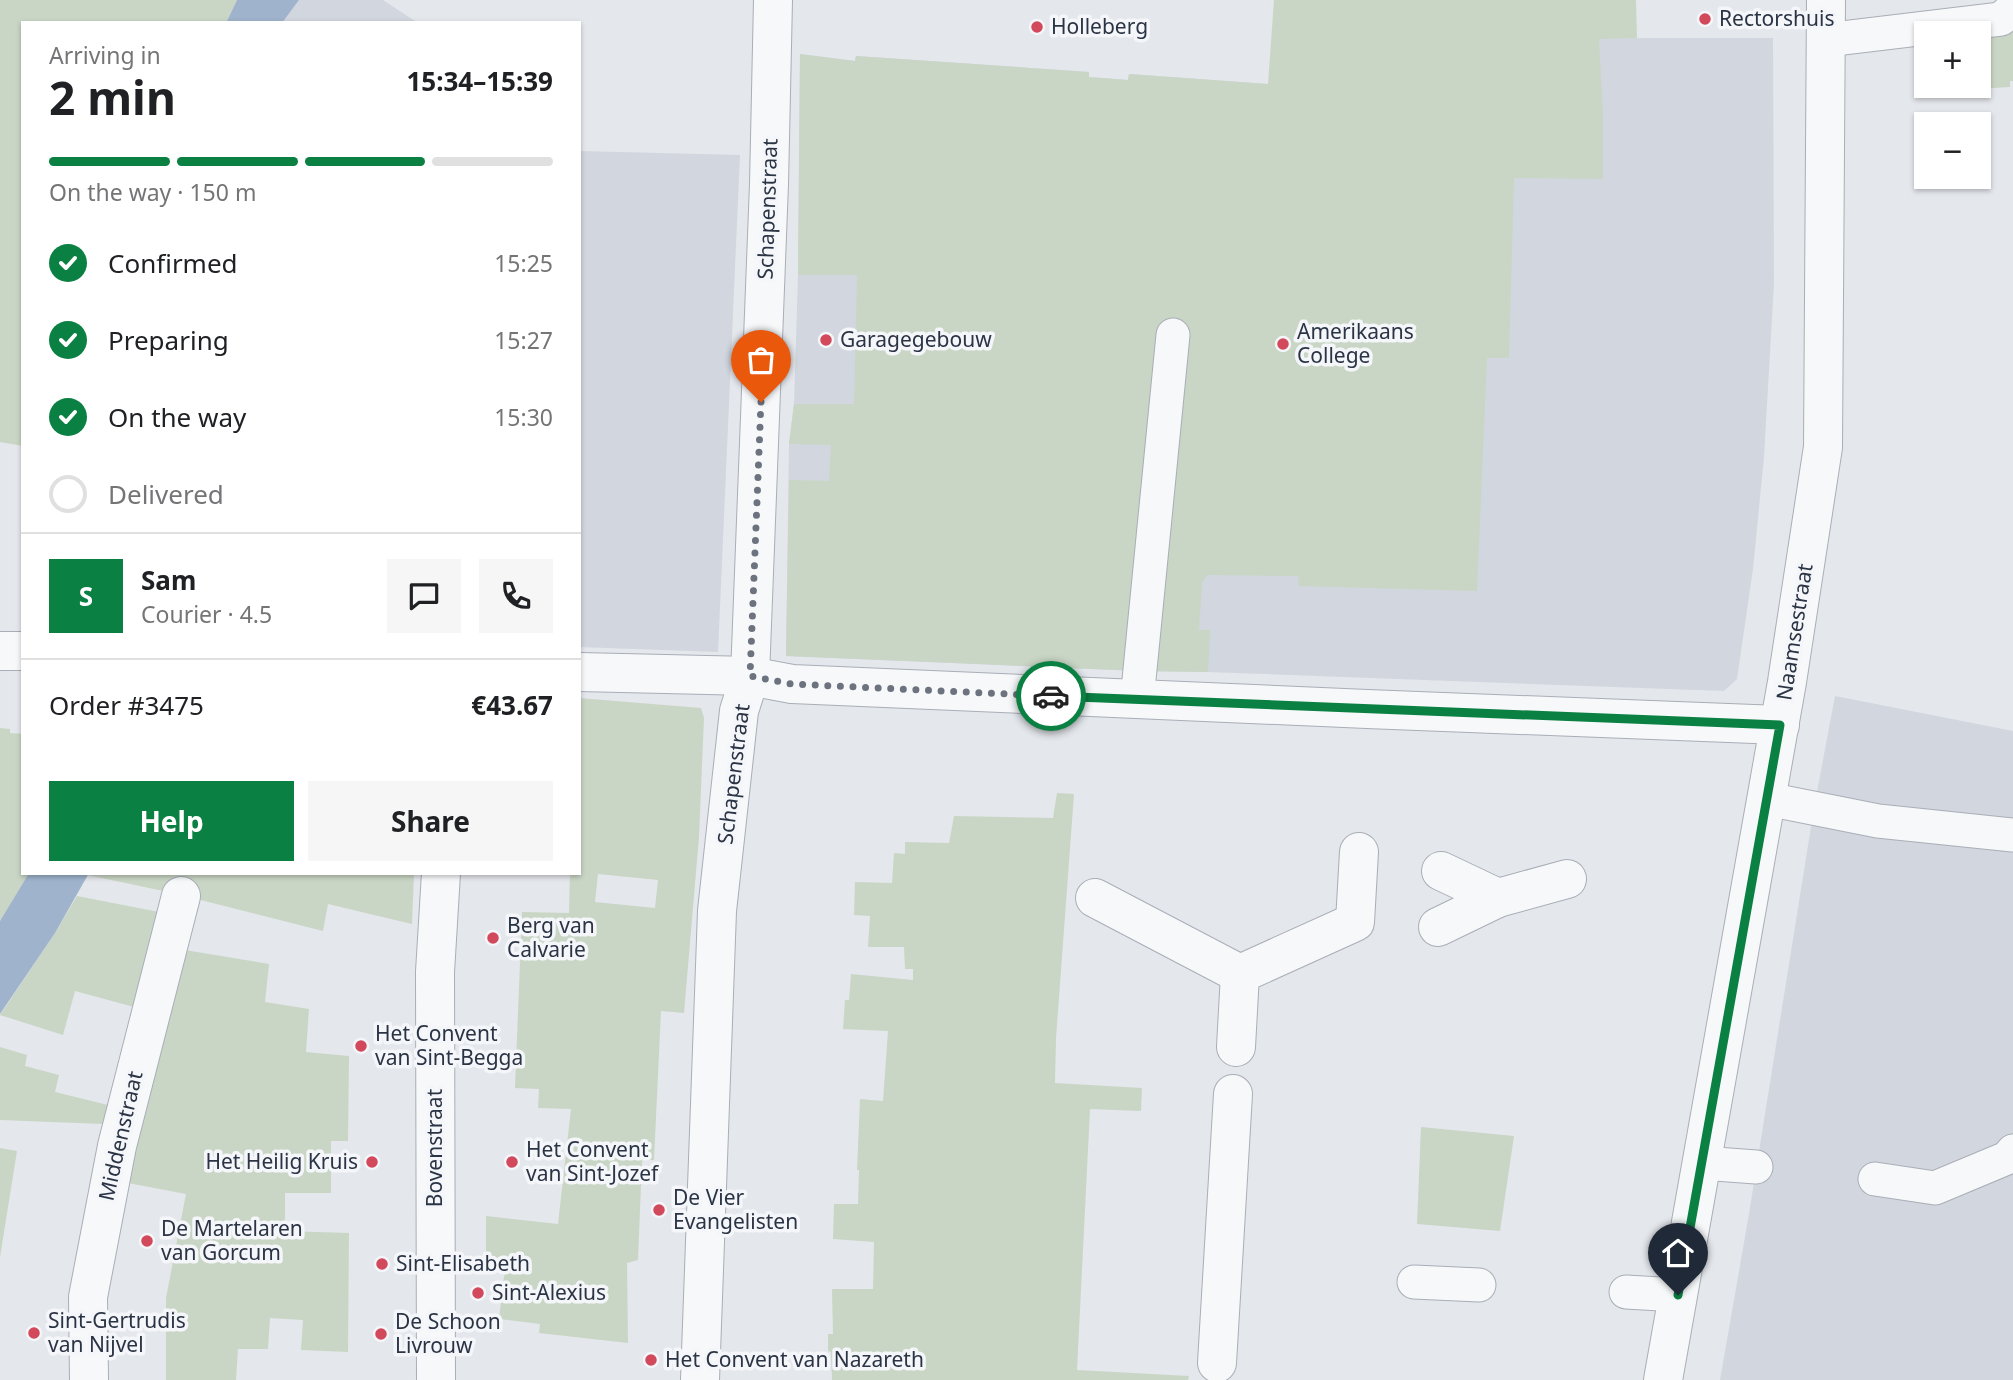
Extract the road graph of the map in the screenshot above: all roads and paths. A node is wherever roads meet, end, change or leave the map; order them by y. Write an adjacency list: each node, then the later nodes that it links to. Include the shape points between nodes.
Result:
1 (773, 0): 9 (street, Schapenstraat)
2 (1826, 0): 4 (street, Naamsestraat)
3 (2013, 8): 4 (lane, via 2001,19)
4 (1826, 40): 11 (street, Naamsestraat, via 1823,447)
5 (1173, 335): 10 (lane)
6 (0, 651): 7 (street)
7 (21, 651)
8 (581, 672): 9 (street)
9 (750, 676): 10 (street, via 792,684); 36 (street, Schapenstraat, via 739,711 717,911)
10 (1137, 700): 11 (street)
11 (1780, 725): 12 (street, Naamsestraat)
12 (1767, 799): 13 (lane, via 1878,821); 26 (street, Naamsestraat)
13 (2013, 835)
14 (1359, 852): 22 (street, via 1355,922)
15 (1441, 871): 20 (street)
16 (441, 875): 35 (street, Bovenstraat, via 435,972)
17 (1567, 879): 20 (street)
18 (181, 896): 34 (street, Middenstraat, via 114,1158 88,1297)
19 (1095, 898): 22 (street)
20 (1498, 898): 21 (street)
21 (1438, 927)
22 (1240, 974): 23 (street)
23 (1236, 1047)
24 (1233, 1094): 33 (street)
25 (2013, 1151): 28 (lane, via 2007,1158 1935,1188)
26 (1702, 1163): 27 (lane); 32 (street, Naamsestraat)
27 (1756, 1167)
28 (1875, 1179)
29 (1414, 1282): 30 (lane)
30 (1479, 1285)
31 (1626, 1292): 32 (lane)
32 (1678, 1295): 37 (street, Naamsestraat)
33 (1217, 1363)
34 (89, 1380)
35 (436, 1380)
36 (700, 1380)
37 (1663, 1380)

